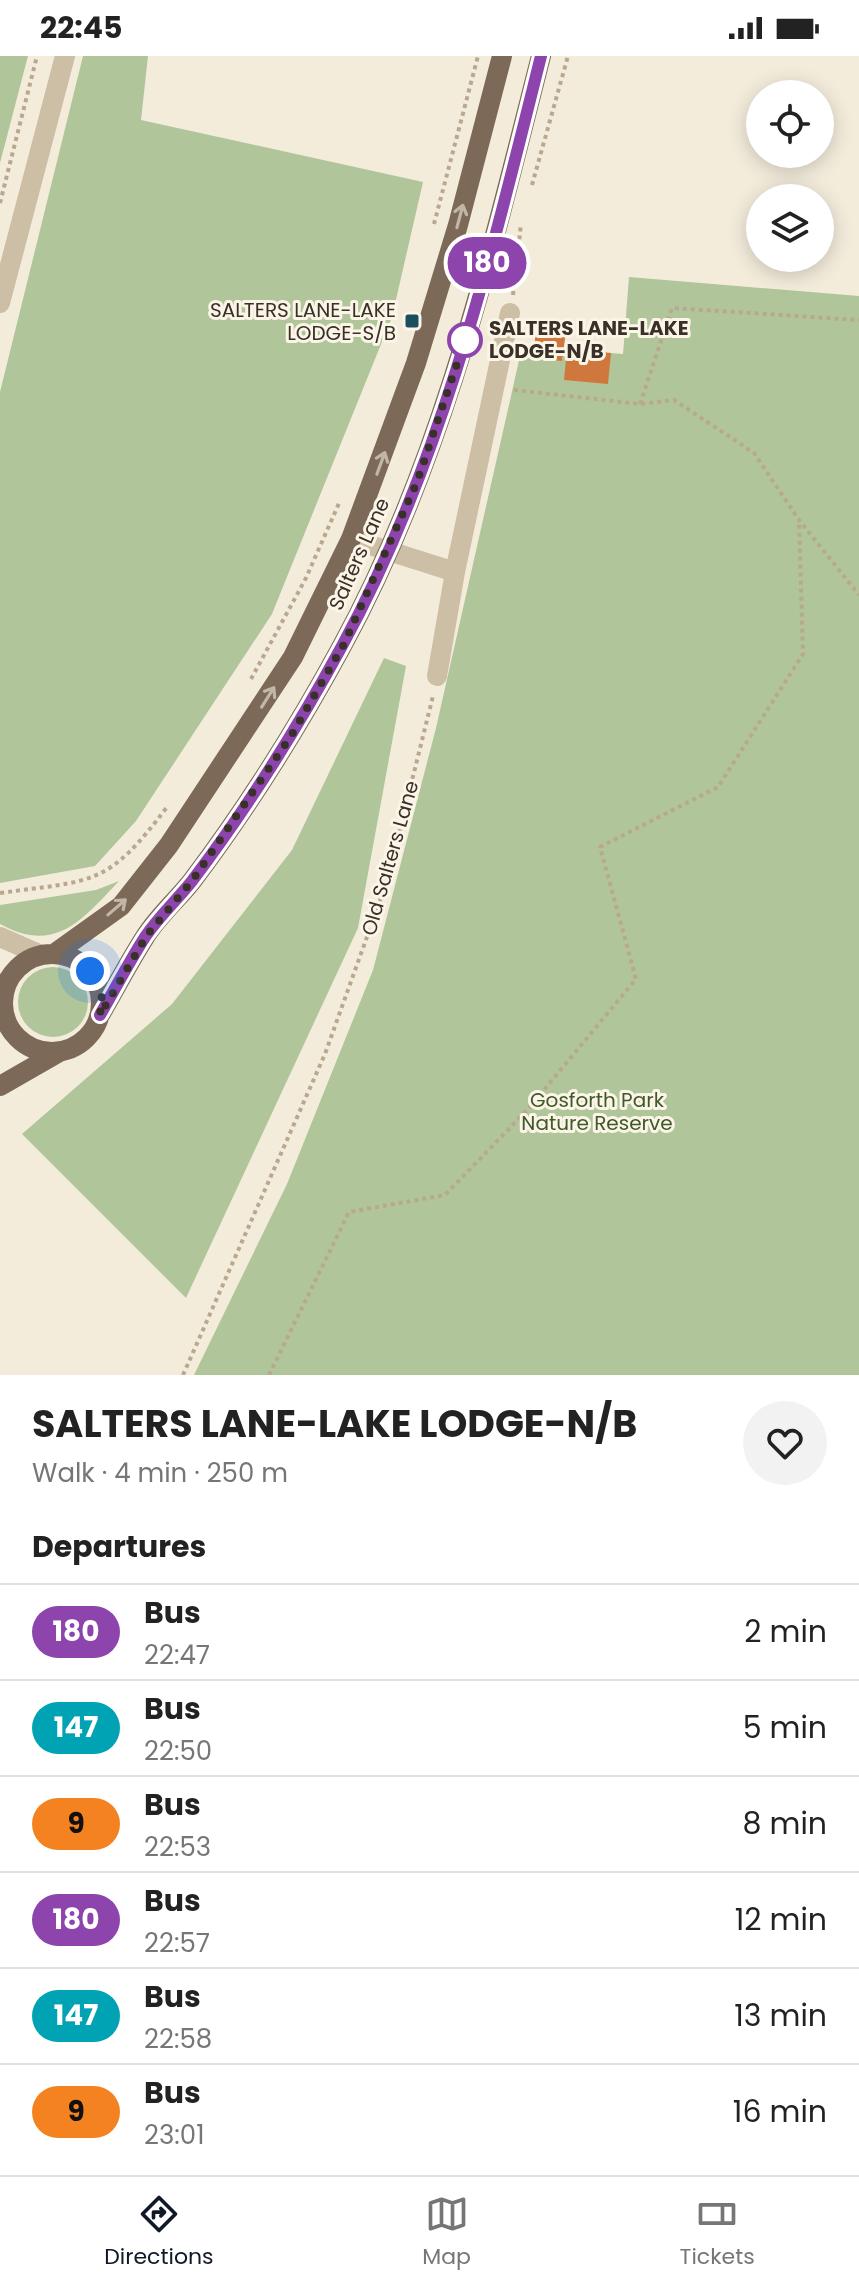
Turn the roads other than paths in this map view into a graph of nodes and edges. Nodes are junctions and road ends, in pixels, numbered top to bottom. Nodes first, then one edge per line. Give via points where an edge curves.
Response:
1 (65, 56) edge
2 (502, 56) edge
3 (541, 56) edge
4 (0, 303) edge
5 (510, 313) road end
6 (351, 539) junction
7 (388, 551) junction
8 (455, 572) junction
9 (437, 676) road end
10 (0, 937) edge
11 (48, 954) junction
12 (2, 1000) edge
13 (100, 1015) junction
14 (61, 1051) junction
15 (0, 1086) edge

1 - 4 street
6 -> 2 main road, Salters Lane via 416,363
3 - 7 main road, Salters Lane via 454,376
5 - 8 street
6 - 7 street
11 -> 6 main road, Salters Lane via 121,906 169,845 293,657
7 - 8 street
7 - 13 main road, Salters Lane via 344,644 291,736 192,881 147,935
8 - 9 street
10 - 11 street
11 - 12 main road via 16,970
11 - 13 main road via 78,961 90,971 102,998
12 - 14 main road via 11,1029 26,1045
13 - 14 main road via 81,1043
14 - 15 main road

